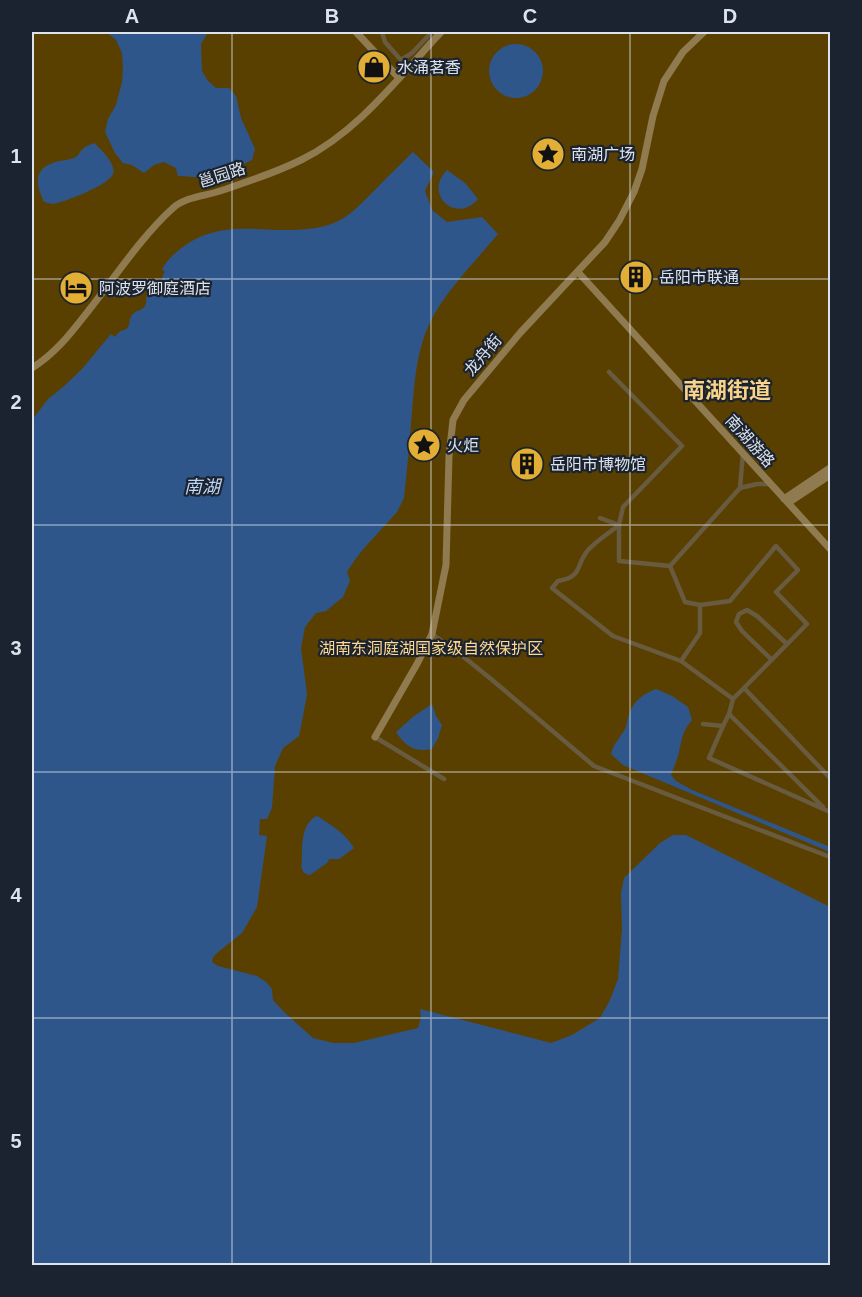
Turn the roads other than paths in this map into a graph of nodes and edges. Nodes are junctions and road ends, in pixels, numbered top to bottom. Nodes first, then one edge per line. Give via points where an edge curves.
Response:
1 (356, 32) edge
2 (382, 32) edge
3 (432, 32) edge
4 (441, 32) edge
5 (704, 32) edge
6 (399, 78) junction
7 (578, 272) junction
8 (32, 368) edge
9 (609, 372) dead end
10 (743, 453) junction
11 (831, 468) edge
12 (831, 475) edge
13 (771, 484) junction
14 (740, 488) junction
15 (786, 501) junction
16 (600, 518) dead end
17 (619, 525) junction
18 (831, 549) edge
19 (670, 566) junction
20 (700, 605) junction
21 (432, 634) junction
22 (787, 645) junction
23 (772, 660) junction
24 (681, 661) junction
25 (744, 688) junction
26 (733, 699) junction
27 (729, 714) junction
28 (703, 724) dead end
29 (723, 726) junction
30 (375, 737) joint
31 (831, 778) edge
32 (444, 779) dead end
33 (828, 811) edge
34 (831, 857) edge

1 - 6 street
2 - 3 street via 385,42 401,60
4 - 6 street, 邕园路
5 - 7 street, 龙舟街 via 683,52 664,81 634,192 605,242
6 - 8 street, 邕园路 via 331,143 302,160 175,206 152,228 64,342
7 - 10 street, 南湖游路
7 - 21 street, 龙舟街 via 520,333 464,400 453,420 446,566
9 - 17 street via 682,446 623,507
10 - 13 street, 南湖游路
10 - 14 street
11 - 15 street
12 - 15 street
13 - 14 street
13 - 15 street, 南湖游路
14 - 19 street
15 - 18 street, 南湖游路
16 - 17 street
17 - 19 street via 619,561
17 - 24 street via 587,551 577,572 569,579 558,580 552,588 613,636
19 - 20 street via 685,602
20 - 22 street via 730,602 777,546 798,570 776,592 807,624
20 - 24 street via 700,633
21 - 30 street, 龙舟街
21 - 34 street via 594,766
22 - 23 street
22 - 23 street via 757,616 747,610 739,614 736,622 742,631
23 - 25 street
24 - 26 street
25 - 26 street
25 - 31 street
26 - 27 street
27 - 29 street
27 - 33 street
28 - 29 street
29 - 33 street via 709,758
30 - 32 street

